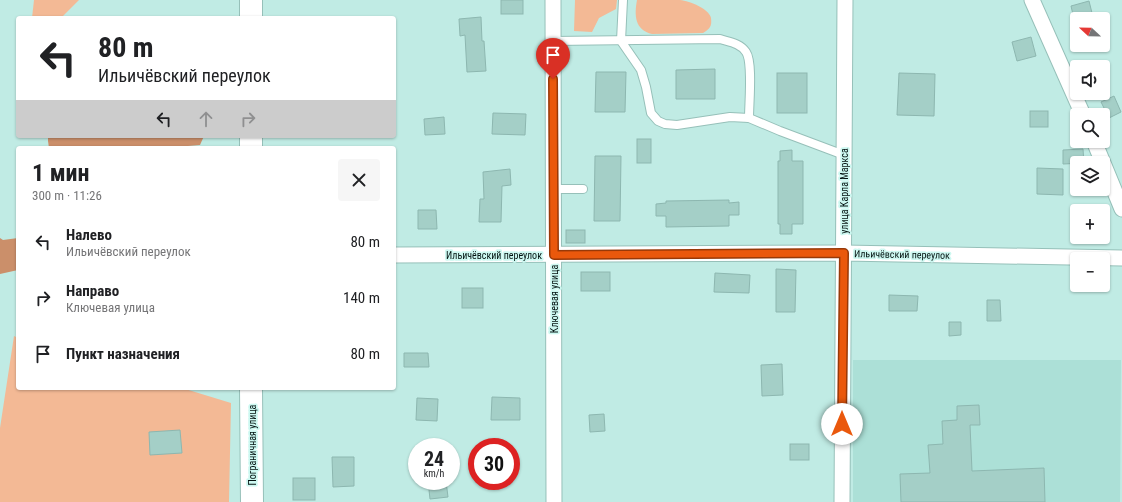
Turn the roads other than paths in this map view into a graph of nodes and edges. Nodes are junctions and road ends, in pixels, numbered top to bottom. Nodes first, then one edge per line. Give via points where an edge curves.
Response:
1 (251, 0) edge
2 (553, 0) edge
3 (623, 0) edge
4 (845, 0) edge
5 (1032, 0) edge
6 (251, 16) edge
7 (553, 41) junction
8 (620, 41) junction
9 (1080, 108) edge
10 (749, 118) junction
11 (1097, 148) edge
12 (844, 155) junction
13 (554, 189) junction
14 (583, 189) dead end
15 (1122, 210) edge
16 (844, 253) junction
17 (396, 255) edge
18 (554, 255) junction
19 (1122, 258) edge
20 (251, 390) edge
21 (252, 502) edge
22 (554, 502) edge
23 (842, 502) edge

1 - 6 main road
2 - 7 street, Ключевая улица
3 - 8 lane
4 - 12 street, улица Карла Маркса
5 - 9 street
7 - 8 lane
7 - 13 street, Ключевая улица
8 - 10 lane via 641,70 650,113 658,121 677,125 730,117
8 - 10 lane via 720,40 735,43 745,51 749,60
10 - 12 lane
11 - 15 street
12 - 16 street, улица Карла Маркса
13 - 14 lane
13 - 18 street, Ключевая улица
16 - 18 street, Ильичёвский переулок
16 - 19 street, Ильичёвский переулок
16 - 23 street, улица Карла Маркса
17 - 18 street, Ильичёвский переулок
18 - 22 street, Ключевая улица
20 - 21 main road, Пограничная улица

